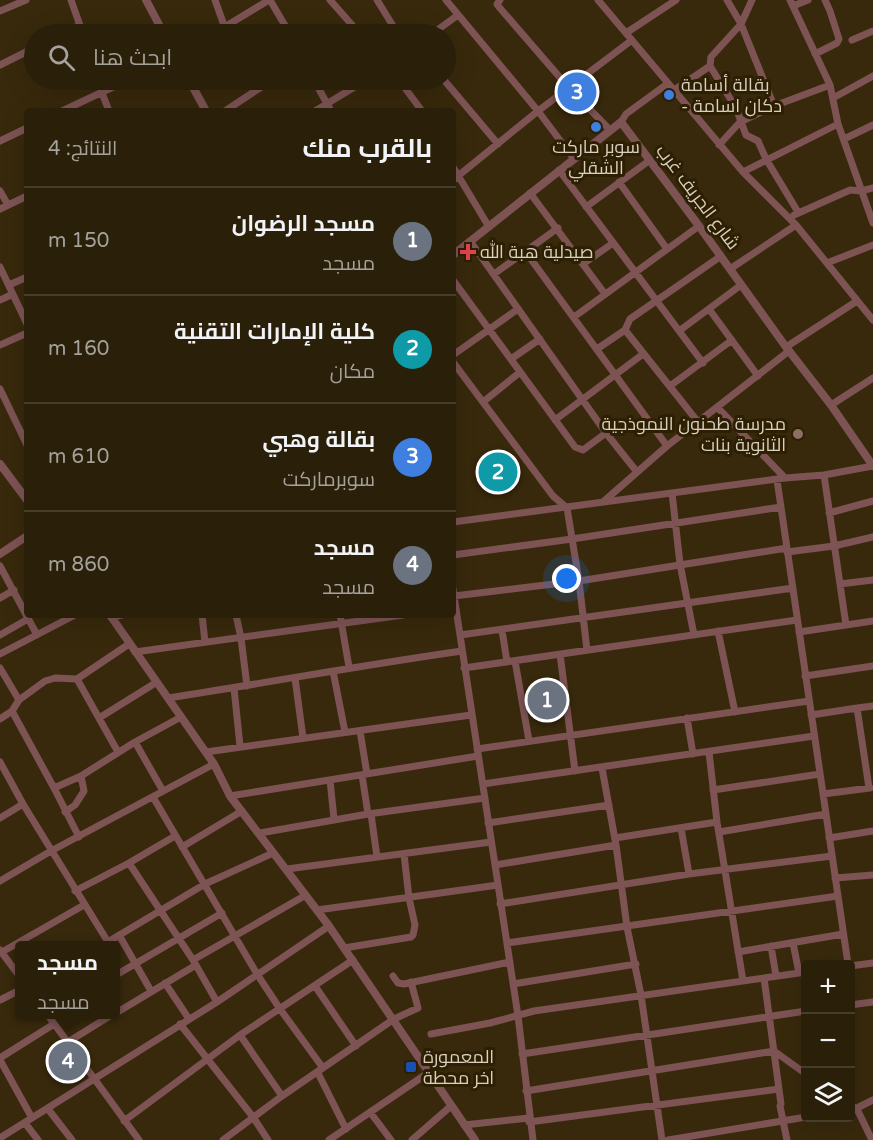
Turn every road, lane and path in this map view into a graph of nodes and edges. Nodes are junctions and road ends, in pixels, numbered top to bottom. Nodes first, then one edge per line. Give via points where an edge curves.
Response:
1 (26, 0) edge
2 (71, 0) edge
3 (146, 0) edge
4 (215, 0) edge
5 (270, 0) edge
6 (330, 0) edge
7 (377, 0) edge
8 (446, 0) edge
9 (500, 0) edge
10 (598, 0) edge
11 (676, 0) edge
12 (727, 0) edge
13 (752, 0) edge
14 (808, 0) edge
15 (825, 0) edge
16 (792, 3) edge
17 (0, 11) edge
18 (458, 15) junction
19 (80, 24) edge
20 (159, 24) edge
21 (224, 24) edge
22 (231, 24) edge
23 (284, 24) edge
24 (351, 24) edge
25 (392, 24) edge
26 (446, 24) edge
27 (741, 24) junction
28 (873, 31) edge
29 (626, 33) junction
30 (632, 40) junction
31 (852, 40) dead end
32 (24, 53) edge
33 (815, 54) junction
34 (0, 65) edge
35 (710, 66) junction
36 (873, 76) edge
37 (667, 84) junction
38 (830, 85) junction
39 (569, 88) junction
40 (100, 90) edge
41 (107, 90) edge
42 (194, 90) edge
43 (257, 90) edge
44 (320, 90) edge
45 (349, 90) edge
46 (406, 90) edge
47 (452, 90) edge
48 (673, 91) junction
49 (101, 93) junction
50 (833, 98) junction
51 (327, 103) junction
52 (774, 106) junction
53 (68, 108) edge
54 (108, 108) edge
55 (203, 108) edge
56 (230, 108) edge
57 (320, 108) edge
58 (330, 108) edge
59 (420, 108) edge
60 (538, 111) junction
61 (621, 122) junction
62 (740, 122) junction
63 (838, 124) junction
64 (873, 125) edge
65 (24, 129) edge
66 (610, 130) junction
67 (844, 139) junction
68 (0, 141) edge
69 (498, 144) junction
70 (719, 145) junction
71 (573, 159) junction
72 (766, 159) junction
73 (650, 160) junction
74 (559, 170) junction
75 (743, 172) junction
76 (456, 178) edge
77 (620, 182) junction
78 (873, 188) edge
79 (0, 191) edge
80 (861, 191) junction
81 (530, 193) junction
82 (24, 197) edge
83 (8, 205) junction
84 (586, 207) junction
85 (0, 209) edge
86 (798, 212) junction
87 (789, 218) junction
88 (873, 223) edge
89 (795, 225) junction
90 (699, 226) junction
91 (489, 227) junction
92 (558, 228) junction
93 (470, 241) junction
94 (613, 243) junction
95 (873, 246) edge
96 (667, 249) junction
97 (525, 251) junction
98 (456, 253) edge
99 (721, 256) junction
100 (827, 263) junction
101 (584, 264) junction
102 (0, 267) edge
103 (730, 268) junction
104 (494, 273) junction
105 (635, 273) junction
106 (24, 278) edge
107 (456, 284) edge
108 (9, 285) junction
109 (741, 285) junction
110 (13, 294) junction
111 (605, 294) junction
112 (0, 300) edge
113 (857, 301) junction
114 (656, 302) junction
115 (518, 309) junction
116 (709, 309) junction
117 (574, 317) junction
118 (24, 318) edge
119 (873, 320) edge
120 (625, 330) junction
121 (488, 331) junction
122 (679, 331) junction
123 (24, 334) edge
124 (540, 339) junction
125 (732, 340) junction
126 (0, 345) edge
127 (597, 349) junction
128 (788, 349) junction
129 (456, 353) edge
130 (643, 354) junction
131 (511, 359) junction
132 (703, 363) junction
133 (456, 366) edge
134 (519, 373) junction
135 (615, 375) junction
136 (758, 376) junction
137 (873, 378) edge
138 (670, 386) junction
139 (0, 388) edge
140 (583, 400) junction
141 (483, 402) junction
142 (831, 405) junction
143 (717, 407) junction
144 (555, 420) junction
145 (698, 422) junction
146 (24, 426) edge
147 (19, 429) junction
148 (606, 433) junction
149 (24, 439) edge
150 (667, 447) junction
151 (872, 462) edge
152 (0, 464) edge
153 (637, 472) junction
154 (824, 475) junction
155 (785, 478) junction
156 (777, 480) junction
157 (672, 494) junction
158 (24, 496) edge
159 (873, 501) edge
160 (603, 502) junction
161 (781, 507) junction
162 (567, 508) junction
163 (829, 513) junction
164 (456, 522) edge
165 (674, 523) junction
166 (873, 537) edge
167 (24, 538) edge
168 (573, 539) junction
169 (834, 546) junction
170 (787, 550) junction
171 (0, 554) edge
172 (456, 555) edge
173 (680, 564) junction
174 (0, 566) edge
175 (873, 579) edge
176 (579, 580) junction
177 (840, 584) junction
178 (793, 588) junction
179 (14, 590) junction
180 (456, 593) edge
181 (0, 598) edge
182 (688, 604) junction
183 (24, 608) edge
184 (24, 616) edge
185 (456, 616) edge
186 (29, 618) edge
187 (69, 618) edge
188 (111, 618) edge
189 (202, 618) edge
190 (237, 618) edge
191 (340, 618) edge
192 (382, 618) edge
193 (582, 618) junction
194 (797, 620) junction
195 (873, 621) edge
196 (341, 624) junction
197 (846, 625) junction
198 (502, 630) junction
199 (718, 631) junction
200 (799, 632) junction
201 (0, 635) edge
202 (37, 635) junction
203 (460, 635) junction
204 (694, 635) junction
205 (241, 638) junction
206 (205, 642) junction
207 (129, 644) junction
208 (587, 650) junction
209 (462, 651) junction
210 (135, 652) junction
211 (0, 654) edge
212 (560, 654) junction
213 (515, 661) junction
214 (507, 662) junction
215 (873, 666) edge
216 (349, 667) junction
217 (0, 668) edge
218 (464, 668) junction
219 (333, 671) junction
220 (805, 675) junction
221 (295, 678) junction
222 (77, 679) junction
223 (157, 682) junction
224 (247, 686) junction
225 (234, 688) junction
226 (168, 698) junction
227 (19, 700) junction
228 (809, 701) junction
229 (873, 706) edge
230 (857, 708) junction
231 (12, 711) junction
232 (735, 711) junction
233 (471, 715) junction
234 (811, 715) junction
235 (181, 717) junction
236 (0, 718) edge
237 (99, 718) junction
238 (687, 718) junction
239 (360, 731) junction
240 (345, 732) junction
241 (569, 735) junction
242 (814, 736) junction
243 (303, 738) junction
244 (529, 741) junction
245 (135, 742) junction
246 (240, 747) junction
247 (118, 752) junction
248 (206, 752) junction
249 (709, 752) junction
250 (478, 753) junction
251 (693, 754) junction
252 (0, 762) edge
253 (214, 764) junction
254 (602, 768) junction
255 (575, 771) junction
256 (820, 774) junction
257 (365, 775) junction
258 (81, 776) junction
259 (330, 780) junction
260 (483, 784) junction
261 (54, 788) junction
262 (871, 788) edge
263 (713, 790) junction
264 (163, 791) junction
265 (823, 794) junction
266 (153, 796) junction
267 (230, 796) junction
268 (485, 798) junction
269 (23, 804) junction
270 (609, 805) junction
271 (242, 811) junction
272 (65, 812) junction
273 (369, 814) junction
274 (826, 814) junction
275 (0, 818) edge
276 (334, 819) junction
277 (717, 822) junction
278 (488, 823) junction
279 (681, 828) junction
280 (873, 831) edge
281 (719, 832) junction
282 (260, 833) junction
283 (175, 836) junction
284 (79, 837) junction
285 (829, 838) junction
286 (491, 842) junction
287 (616, 842) junction
288 (182, 847) junction
289 (51, 851) junction
290 (273, 853) junction
291 (404, 854) junction
292 (832, 856) junction
293 (376, 857) junction
294 (129, 863) junction
295 (495, 865) junction
296 (287, 869) junction
297 (725, 869) junction
298 (689, 874) junction
299 (873, 875) edge
300 (835, 878) junction
301 (0, 881) edge
302 (205, 884) junction
303 (498, 885) junction
304 (622, 886) junction
305 (75, 891) junction
306 (306, 894) junction
307 (838, 896) junction
308 (409, 898) junction
309 (500, 904) junction
310 (84, 905) junction
311 (317, 910) junction
312 (161, 911) junction
313 (732, 912) junction
314 (222, 913) junction
315 (329, 926) junction
316 (627, 927) junction
317 (843, 933) junction
318 (119, 935) junction
319 (235, 935) junction
320 (178, 938) junction
321 (19, 941) edge
322 (102, 941) edge
323 (109, 941) edge
324 (15, 943) edge
325 (507, 943) junction
326 (793, 943) junction
327 (771, 946) junction
328 (344, 948) junction
329 (1, 951) edge
330 (738, 952) junction
331 (353, 960) junction
332 (848, 960) edge
333 (194, 962) junction
334 (510, 962) junction
335 (136, 963) junction
336 (873, 963) edge
337 (636, 964) junction
338 (855, 964) edge
339 (15, 970) edge
340 (801, 970) edge
341 (120, 973) edge
342 (801, 973) edge
343 (257, 974) junction
344 (393, 976) dead end
345 (776, 976) junction
346 (764, 978) junction
347 (743, 981) junction
348 (411, 982) junction
349 (165, 983) junction
350 (513, 984) junction
351 (315, 986) junction
352 (151, 991) junction
353 (15, 992) edge
354 (641, 995) junction
355 (0, 1000) edge
356 (217, 1002) junction
357 (873, 1002) edge
358 (855, 1004) edge
359 (280, 1009) junction
360 (120, 1011) edge
361 (801, 1012) edge
362 (518, 1016) junction
363 (770, 1016) junction
364 (50, 1019) edge
365 (107, 1019) edge
366 (189, 1019) junction
367 (394, 1019) junction
368 (54, 1024) junction
369 (180, 1024) junction
370 (431, 1034) dead end
371 (240, 1035) junction
372 (647, 1035) junction
373 (68, 1042) junction
374 (356, 1046) junction
375 (774, 1051) junction
376 (522, 1054) junction
377 (0, 1059) edge
378 (207, 1059) junction
379 (321, 1070) junction
380 (652, 1070) junction
381 (801, 1070) edge
382 (428, 1073) junction
383 (93, 1080) junction
384 (779, 1089) junction
385 (526, 1090) junction
386 (282, 1096) junction
387 (873, 1100) edge
388 (657, 1105) junction
389 (451, 1106) junction
390 (855, 1107) edge
391 (48, 1109) junction
392 (370, 1112) junction
393 (855, 1113) edge
394 (253, 1117) junction
395 (32, 1118) junction
396 (801, 1118) edge
397 (124, 1120) junction
398 (529, 1120) junction
399 (783, 1120) junction
400 (25, 1123) junction
401 (464, 1125) junction
402 (346, 1129) junction
403 (0, 1138) edge
404 (38, 1140) edge
405 (72, 1140) edge
406 (139, 1140) edge
407 (223, 1140) edge
408 (268, 1140) edge
409 (329, 1140) edge
410 (391, 1140) edge
411 (412, 1140) edge
412 (475, 1140) edge
413 (533, 1140) edge
414 (662, 1140) edge
415 (668, 1140) edge
416 (787, 1140) edge
417 (872, 1140) edge

1 - 17 street
2 - 19 street
3 - 20 street
4 - 21 street
5 - 22 street
5 - 23 street
6 - 24 street
7 - 25 street
8 - 18 street
9 - 39 street via 499,7
10 - 29 street
11 - 29 street
12 - 27 street
13 - 27 street
14 - 16 street
15 - 33 street via 839,39
16 - 33 street
18 - 26 street
18 - 60 street
27 - 35 street via 711,57
27 - 52 street
28 - 31 street
29 - 30 street
30 - 37 street
30 - 39 street
32 - 34 street
33 - 38 street
35 - 48 street
35 - 62 street via 736,108
36 - 50 street
37 - 48 street
37 - 61 street via 628,112
38 - 50 street
38 - 52 street
39 - 60 street
39 - 66 street
40 - 49 street
41 - 49 street
42 - 55 street
43 - 56 street
44 - 51 street
45 - 51 street
46 - 59 street
47 - 69 street
48 - 70 street
49 - 53 street
49 - 54 street
50 - 63 street
51 - 57 street
51 - 58 street
52 - 62 street
60 - 69 street
60 - 71 street
61 - 66 street
61 - 73 street, شارع الجريف غرب
62 - 70 street
62 - 72 street via 748,138 758,141
63 - 67 street
63 - 72 street
64 - 67 street
65 - 68 street
66 - 71 street
67 - 80 street
69 - 76 street
70 - 75 street
71 - 74 street
72 - 75 street
72 - 86 street
73 - 77 street
73 - 90 street, شارع الجريف غرب
74 - 81 street
74 - 84 street
75 - 87 street
76 - 91 street
77 - 84 street
77 - 96 street
78 - 80 street
79 - 83 street
80 - 86 street via 850,190
80 - 88 street
81 - 91 street
81 - 92 street
82 - 83 street
83 - 85 street
84 - 94 street
86 - 87 street
87 - 89 street
89 - 100 street
89 - 103 street
90 - 96 street
90 - 99 street, شارع الجريف غرب
91 - 93 street
92 - 97 street
92 - 101 street
93 - 98 street
93 - 104 street
94 - 101 street
94 - 105 street
95 - 100 street
96 - 105 street
97 - 104 street
97 - 117 street
99 - 103 street, شارع الجريف غرب
99 - 114 street
100 - 113 street
101 - 111 street
102 - 108 street
103 - 109 street, شارع الجريف غرب
104 - 115 street
105 - 111 street
105 - 114 street
106 - 108 street
107 - 121 street
108 - 110 street
109 - 116 street
109 - 128 street, شارع الجريف غرب
110 - 112 street
110 - 118 street
111 - 117 street
113 - 119 street
113 - 128 street
114 - 120 street via 630,319
114 - 122 street
115 - 121 street
115 - 124 street
116 - 122 street
116 - 125 street
117 - 127 street
120 - 127 street
120 - 130 street
121 - 129 street
121 - 131 street
122 - 132 street
123 - 126 street
124 - 131 street
124 - 140 street
125 - 132 street
125 - 136 street
127 - 135 street
128 - 136 street
128 - 142 street, شارع الجريف غرب
130 - 135 street
130 - 138 street
131 - 134 street
132 - 138 street
133 - 141 street
134 - 141 street
134 - 144 street
135 - 140 street
135 - 150 street
136 - 143 street
137 - 142 street
138 - 145 street
139 - 147 street
140 - 144 street
140 - 148 street
141 - 162 street via 553,496
142 - 151 street, شارع الجريف غرب
143 - 145 street
143 - 155 street
144 - 148 street via 578,449 583,450
145 - 150 street
146 - 147 street
147 - 149 street
148 - 153 street
150 - 153 street
151 - 154 street
152 - 158 street
153 - 160 street
154 - 155 street
154 - 163 street
155 - 156 street
156 - 157 street
156 - 161 street
157 - 160 street
157 - 165 street
159 - 163 street
160 - 162 street
161 - 165 street
161 - 170 street
162 - 164 street
162 - 168 street
163 - 169 street
165 - 168 street
165 - 173 street
166 - 169 street
167 - 171 street
168 - 172 street
168 - 176 street
169 - 170 street
169 - 177 street
170 - 173 street
170 - 178 street
173 - 176 street
173 - 182 street
174 - 179 street
175 - 177 street
176 - 180 street
176 - 193 street
177 - 197 street
178 - 182 street
178 - 194 street
179 - 181 street
179 - 183 street
182 - 193 street
182 - 204 street
184 - 201 street
185 - 203 street
186 - 202 street
187 - 202 street
188 - 207 street
189 - 206 street
190 - 205 street
191 - 196 street
192 - 196 street
193 - 198 street
193 - 208 street
194 - 199 street
194 - 200 street
195 - 197 street
196 - 205 street
196 - 216 street
197 - 200 street
198 - 203 street
198 - 214 street
199 - 204 street
199 - 232 street
200 - 220 street
202 - 211 street
203 - 209 street
204 - 208 street
205 - 206 street
205 - 224 street
206 - 210 street
207 - 210 street
207 - 222 street
208 - 212 street
209 - 216 street
209 - 218 street
210 - 223 street
212 - 213 street
212 - 241 street
213 - 214 street
213 - 244 street
214 - 218 street
215 - 220 street
216 - 219 street
217 - 227 street
218 - 233 street
219 - 221 street
219 - 240 street
220 - 228 street
221 - 224 street
221 - 243 street
222 - 227 street via 45,681
222 - 237 street
223 - 226 street
223 - 237 street
224 - 225 street
225 - 226 street
225 - 246 street
226 - 235 street
227 - 231 street
228 - 232 street
228 - 234 street
229 - 230 street
230 - 234 street
230 - 262 street
231 - 236 street
231 - 261 street
232 - 238 street
233 - 239 street
233 - 250 street
234 - 242 street
235 - 245 street
235 - 248 street
237 - 247 street
238 - 241 street
238 - 251 street
239 - 240 street
239 - 257 street
240 - 243 street
241 - 244 street
241 - 255 street
242 - 249 street
242 - 256 street
243 - 246 street
244 - 250 street
245 - 247 street
245 - 264 street
246 - 248 street
247 - 258 street
248 - 253 street
249 - 251 street
249 - 263 street
250 - 257 street
250 - 260 street
251 - 254 street
252 - 269 street
253 - 264 street
253 - 267 street
254 - 255 street
254 - 270 street
255 - 260 street
256 - 263 street
256 - 265 street
257 - 259 street
257 - 273 street
258 - 261 street
258 - 272 street via 84,791
259 - 267 street
259 - 276 street
260 - 268 street
261 - 272 street
262 - 265 street
263 - 277 street
264 - 266 street
265 - 274 street
266 - 283 street
266 - 284 street
267 - 271 street
268 - 273 street
268 - 278 street
269 - 275 street
269 - 289 street
270 - 278 street
270 - 287 street
271 - 282 street
271 - 288 street
272 - 284 street
273 - 276 street
273 - 293 street
274 - 281 street
274 - 285 street
276 - 282 street
277 - 279 street
277 - 281 street
278 - 286 street
279 - 287 street
279 - 298 street
280 - 285 street
281 - 297 street
282 - 290 street
283 - 288 street
283 - 294 street
284 - 289 street
285 - 292 street
286 - 291 street
286 - 295 street
287 - 295 street
287 - 304 street
288 - 302 street
289 - 301 street
289 - 305 street
290 - 296 street
290 - 302 street
291 - 293 street
291 - 308 street
292 - 297 street
292 - 300 street
293 - 296 street
294 - 305 street
294 - 312 street
295 - 303 street
296 - 306 street
297 - 298 street
297 - 313 street
298 - 304 street
299 - 300 street
300 - 307 street
302 - 312 street
302 - 314 street
303 - 308 street
303 - 309 street
304 - 309 street
304 - 316 street
305 - 310 street
306 - 311 street
306 - 319 street
307 - 313 street
307 - 317 street
308 - 311 street
308 - 328 street via 415,925 411,937
309 - 325 street
310 - 321 street
310 - 322 street
311 - 315 street
312 - 318 street
312 - 320 street
313 - 316 street
313 - 330 street
314 - 319 street
314 - 320 street
315 - 328 street
315 - 343 street
316 - 325 street
316 - 337 street
317 - 326 street
317 - 332 street
318 - 323 street
318 - 335 street
319 - 333 street
319 - 343 street
320 - 333 street
320 - 335 street
324 - 329 street
325 - 334 street
326 - 327 street
326 - 340 street
327 - 330 street
327 - 345 street
328 - 331 street
329 - 339 street
330 - 347 street
331 - 351 street
331 - 367 street
333 - 349 street
333 - 356 street
334 - 348 street
334 - 350 street
335 - 341 street
335 - 352 street
336 - 338 street
337 - 350 street
337 - 354 street
342 - 345 street
343 - 356 street
343 - 359 street
344 - 348 street via 398,983
345 - 346 street
346 - 347 street
346 - 363 street
347 - 354 street
348 - 367 street via 418,1008
349 - 352 street
349 - 366 street
350 - 362 street
351 - 359 street
351 - 374 street
352 - 360 street
353 - 355 street
354 - 362 street
354 - 372 street
356 - 366 street
357 - 358 street
359 - 371 street
359 - 379 street
361 - 363 street
362 - 370 street
362 - 376 street
363 - 372 street
363 - 375 street
364 - 368 street
365 - 373 street
366 - 369 street
367 - 374 street
367 - 382 street
368 - 373 street
368 - 377 street
369 - 378 street
369 - 383 street
371 - 378 street
371 - 386 street
372 - 376 street
372 - 380 street
373 - 383 street
374 - 379 street
375 - 380 street
375 - 381 street
375 - 384 street
376 - 385 street
377 - 395 street
378 - 394 street
378 - 397 street
379 - 386 street
379 - 402 street
380 - 385 street
380 - 388 street
382 - 389 street
382 - 392 street
383 - 391 street
383 - 397 street
384 - 388 street
384 - 399 street
385 - 398 street
386 - 394 street
387 - 390 street
388 - 398 street
388 - 414 street
389 - 401 street
389 - 411 street
391 - 395 street
391 - 405 street
392 - 402 street
392 - 410 street
393 - 417 street
394 - 407 street
394 - 408 street
395 - 400 street
396 - 399 street
397 - 406 street
398 - 401 street
398 - 413 street
399 - 415 street
399 - 416 street
400 - 403 street
400 - 404 street
401 - 412 street
402 - 409 street

